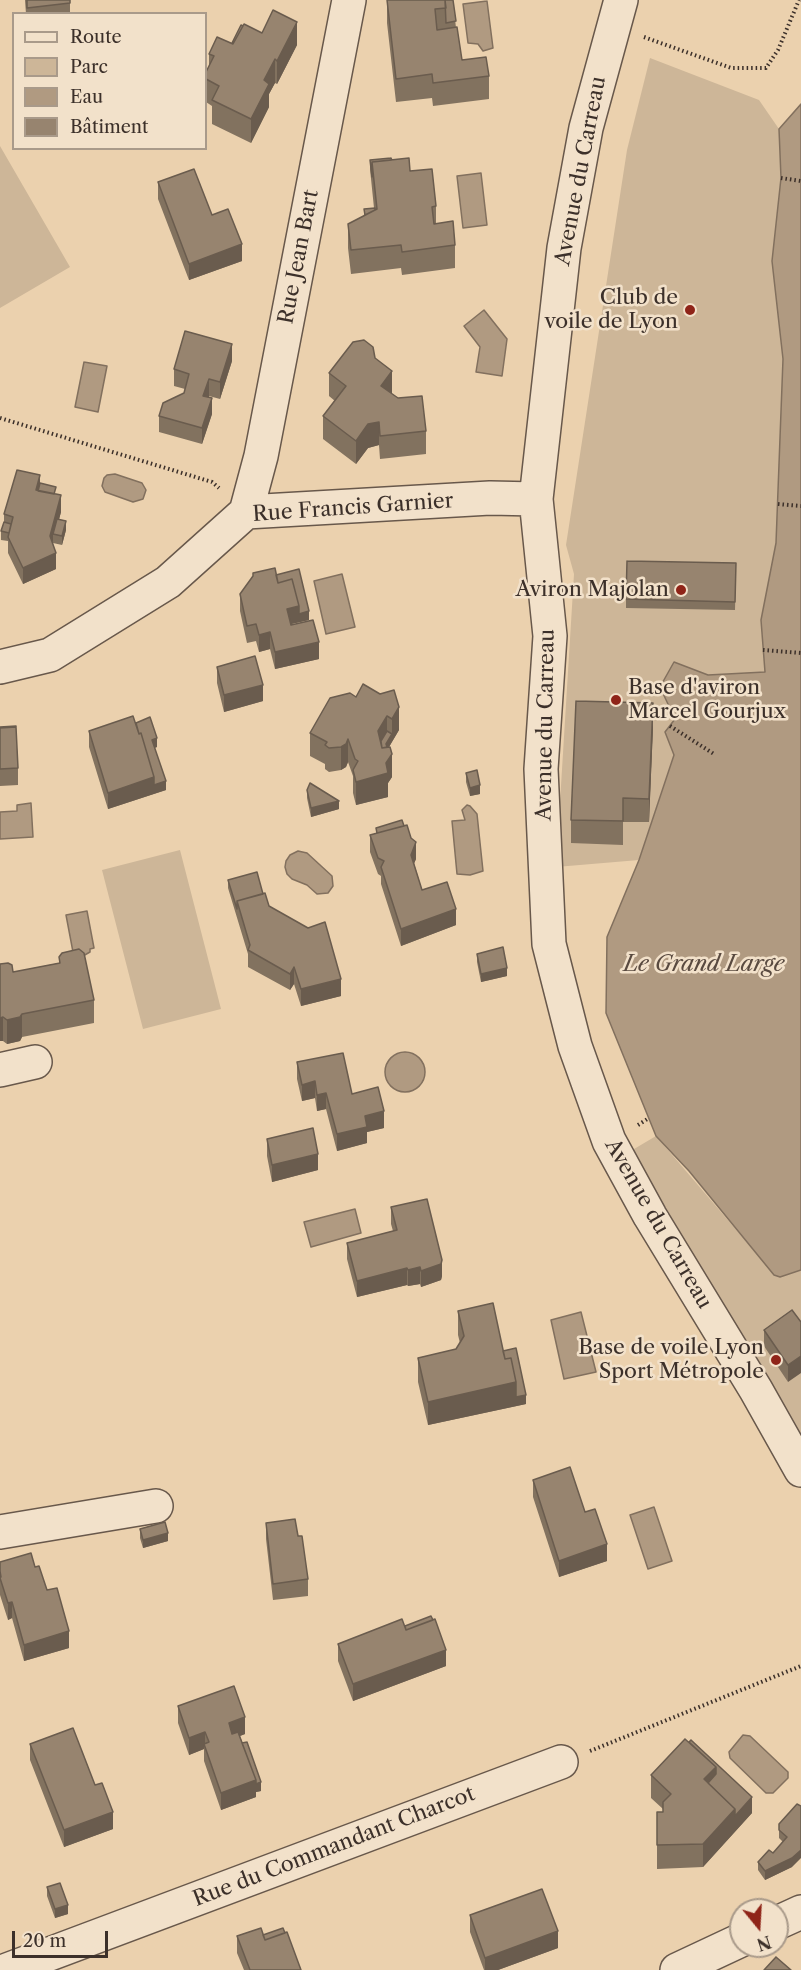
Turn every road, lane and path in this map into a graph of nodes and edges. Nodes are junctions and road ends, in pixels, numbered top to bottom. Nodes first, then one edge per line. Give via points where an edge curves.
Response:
1 (349, 0) edge
2 (799, 0) edge
3 (617, 11) edge
4 (781, 178) dead end
5 (801, 182) edge
6 (0, 418) edge
7 (536, 498) junction
8 (778, 504) dead end
9 (801, 506) edge
10 (246, 512) junction
11 (763, 650) dead end
12 (801, 653) edge
13 (0, 667) edge
14 (670, 726) dead end
15 (714, 754) dead end
16 (35, 1062) dead end
17 (0, 1070) edge
18 (801, 1470) edge
19 (156, 1506) dead end
20 (0, 1532) edge
21 (801, 1666) edge
22 (561, 1762) joint
23 (729, 1946) edge
24 (7, 1970) edge
25 (677, 1970) edge

1 - 10 street, Rue Jean Bart via 261,456
2 - 3 path via 766,68 731,68 640,36
3 - 7 street, Avenue du Carreau via 586,128 564,248
4 - 5 path
6 - 10 path via 212,482
7 - 10 street, Rue Francis Garnier
7 - 18 street, Avenue du Carreau via 550,636 541,769 549,944 575,1046 609,1141
8 - 9 path
10 - 13 street, Rue Francis Garnier via 168,582 50,655
11 - 12 path
14 - 15 path
16 - 17 street
19 - 20 street
21 - 22 path
22 - 24 street, Rue du Commandant Charcot
23 - 25 street

